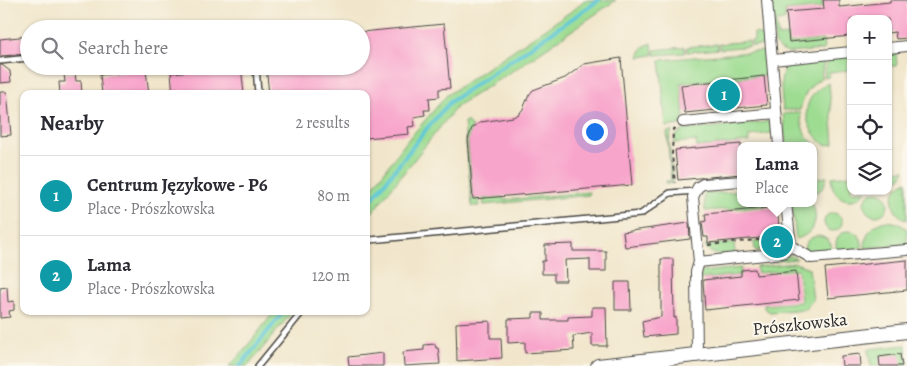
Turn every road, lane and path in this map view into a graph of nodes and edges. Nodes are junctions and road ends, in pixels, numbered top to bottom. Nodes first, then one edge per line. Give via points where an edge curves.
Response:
1 (767, 0) edge
2 (907, 46) edge
3 (892, 48) edge
4 (847, 52) edge
5 (20, 59) edge
6 (773, 60) junction
7 (0, 61) edge
8 (257, 75) edge
9 (258, 90) edge
10 (776, 113) junction
11 (682, 122) joint
12 (779, 142) edge
13 (737, 181) edge
14 (678, 183) dead end
15 (694, 197) junction
16 (786, 207) edge
17 (783, 237) dead end
18 (370, 240) edge
19 (705, 244) dead end
20 (791, 246) junction
21 (907, 250) edge
22 (699, 262) junction
23 (300, 315) edge
24 (907, 330) edge
25 (697, 354) junction
26 (258, 366) edge
27 (598, 366) edge

1 - 6 street
2 - 3 street
4 - 6 street
5 - 7 lane
6 - 10 street
8 - 9 lane
10 - 11 street
10 - 12 street
11 - 14 path via 680,128 673,129 674,184
13 - 15 street via 703,184
15 - 18 lane via 670,193 641,214
15 - 22 street
16 - 20 street
17 - 19 path
20 - 21 street via 811,258
20 - 22 street via 783,253
22 - 25 street via 696,272
23 - 26 lane
24 - 25 main road, Prószkowska
25 - 27 main road, Prószkowska

